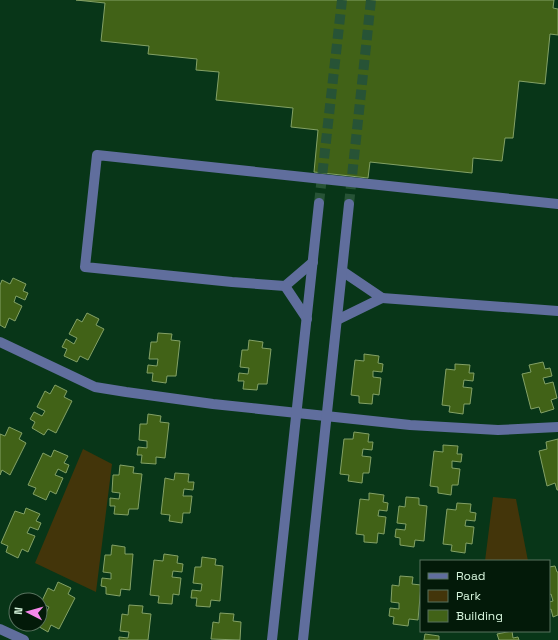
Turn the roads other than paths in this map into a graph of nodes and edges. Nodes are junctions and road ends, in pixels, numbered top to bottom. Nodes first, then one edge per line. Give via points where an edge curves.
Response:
1 (319, 203) tunnel mouth
2 (349, 204) tunnel mouth
3 (558, 204) edge
4 (313, 262) junction
5 (342, 271) junction
6 (285, 286) junction
7 (382, 298) junction
8 (558, 311) edge
9 (307, 319) junction
10 (337, 320) junction
11 (0, 342) edge
12 (297, 412) junction
13 (327, 416) junction
14 (558, 427) edge
15 (0, 629) edge
16 (24, 640) edge
17 (272, 640) edge
18 (303, 640) edge

1 - 4 street
2 - 5 street
3 - 6 street via 97,155 85,267
4 - 6 street
4 - 9 street
5 - 7 street
5 - 10 street
6 - 9 street
7 - 8 street
7 - 10 street
9 - 12 street
10 - 13 street
11 - 12 street via 95,387 206,403
12 - 13 street
12 - 17 street
13 - 14 street via 498,430
13 - 18 street
15 - 16 street

